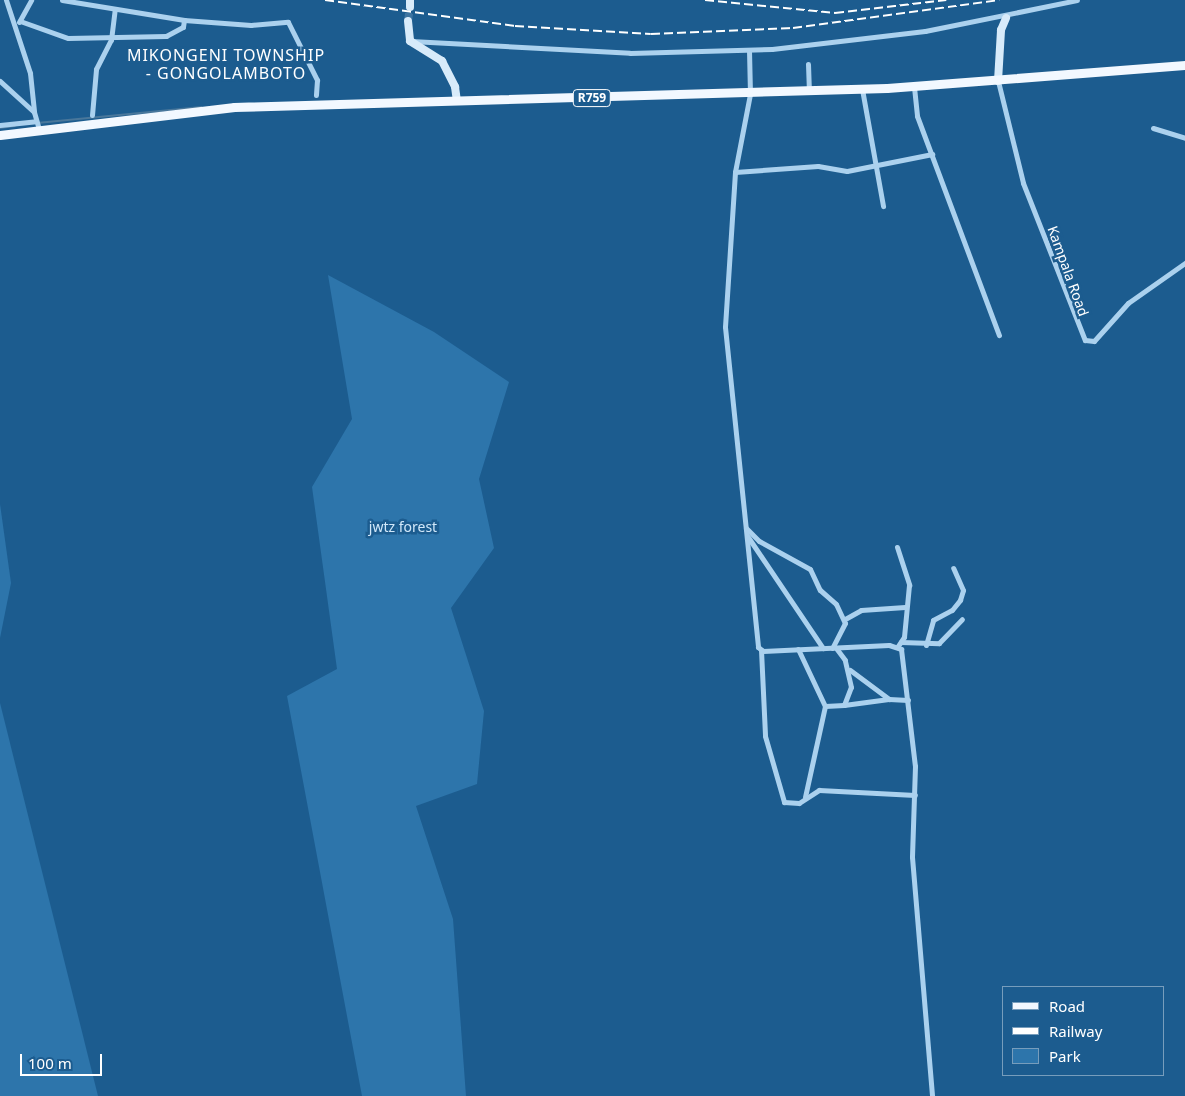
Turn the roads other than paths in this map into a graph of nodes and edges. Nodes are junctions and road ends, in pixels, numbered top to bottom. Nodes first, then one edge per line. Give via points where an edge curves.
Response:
1 (6, 0) edge
2 (31, 0) edge
3 (62, 0) edge
4 (1077, 0) edge
5 (115, 9) junction
6 (1006, 18) junction
7 (184, 20) junction
8 (408, 21) tunnel mouth
9 (18, 22) junction
10 (112, 34) junction
11 (410, 41) junction
12 (749, 50) junction
13 (808, 64) dead end
14 (1185, 66) edge
15 (0, 81) edge
16 (998, 81) junction
17 (914, 86) junction
18 (862, 89) junction
19 (809, 91) junction
20 (750, 94) junction
21 (316, 95) dead end
22 (457, 101) junction
23 (34, 112) junction
24 (92, 115) dead end
25 (36, 121) junction
26 (0, 125) edge
27 (1153, 128) dead end
28 (39, 130) junction
29 (0, 136) edge
30 (1185, 138) edge
31 (932, 154) junction
32 (876, 166) junction
33 (735, 172) junction
34 (883, 206) dead end
35 (1185, 263) edge
36 (998, 335) dead end
37 (746, 527) junction
38 (746, 534) junction
39 (897, 547) dead end
40 (953, 568) dead end
41 (905, 606) junction
42 (845, 619) junction
43 (962, 619) dead end
44 (899, 644) junction
45 (926, 645) junction
46 (823, 648) junction
47 (834, 648) junction
48 (798, 649) junction
49 (761, 650) junction
50 (848, 668) junction
51 (888, 699) junction
52 (908, 700) junction
53 (844, 705) junction
54 (825, 706) junction
55 (915, 794) junction
56 (805, 798) junction
57 (932, 1096) edge

1 - 9 street
2 - 9 street
3 - 5 street
4 - 6 street
5 - 7 street
5 - 10 street
6 - 12 street via 817,45
6 - 16 street via 1001,30
7 - 10 street via 179,30 166,36
7 - 21 street via 251,26 288,22 317,80
8 - 11 street
9 - 10 street via 60,38
9 - 23 street via 30,73
10 - 24 street via 96,69
11 - 12 street via 621,53
11 - 22 street via 442,61 455,87
12 - 20 street
13 - 19 street
14 - 16 main road, R759
15 - 23 street
16 - 17 main road, R759
16 - 35 street, Kampala Road via 1023,183 1085,340 1094,342 1128,303
17 - 18 main road, R759
17 - 31 street via 916,116
18 - 19 main road, R759
18 - 32 street
19 - 20 main road, R759
20 - 22 main road, R759
20 - 33 street
22 - 28 main road, R759 via 223,108
23 - 25 street
25 - 26 street
25 - 28 street
27 - 30 street
28 - 29 main road, R759
31 - 32 street
31 - 36 street
32 - 33 street
32 - 34 street
33 - 37 street via 724,327
37 - 38 street
37 - 42 street via 759,541 810,569 820,590
38 - 46 street
38 - 49 street
39 - 41 street via 909,585
40 - 45 street via 961,596 955,608 933,620
41 - 42 street via 861,610
41 - 44 street
42 - 47 street
43 - 45 street via 942,641
44 - 45 street
44 - 47 street
44 - 52 street via 908,679
46 - 47 street
46 - 48 street
47 - 50 street
48 - 49 street
48 - 54 street
49 - 56 street via 764,727 779,794 789,805
50 - 51 street
50 - 53 street via 851,687
51 - 52 street
51 - 53 street
52 - 55 street
53 - 54 street
54 - 56 street
55 - 56 street via 819,790
55 - 57 street via 912,857

